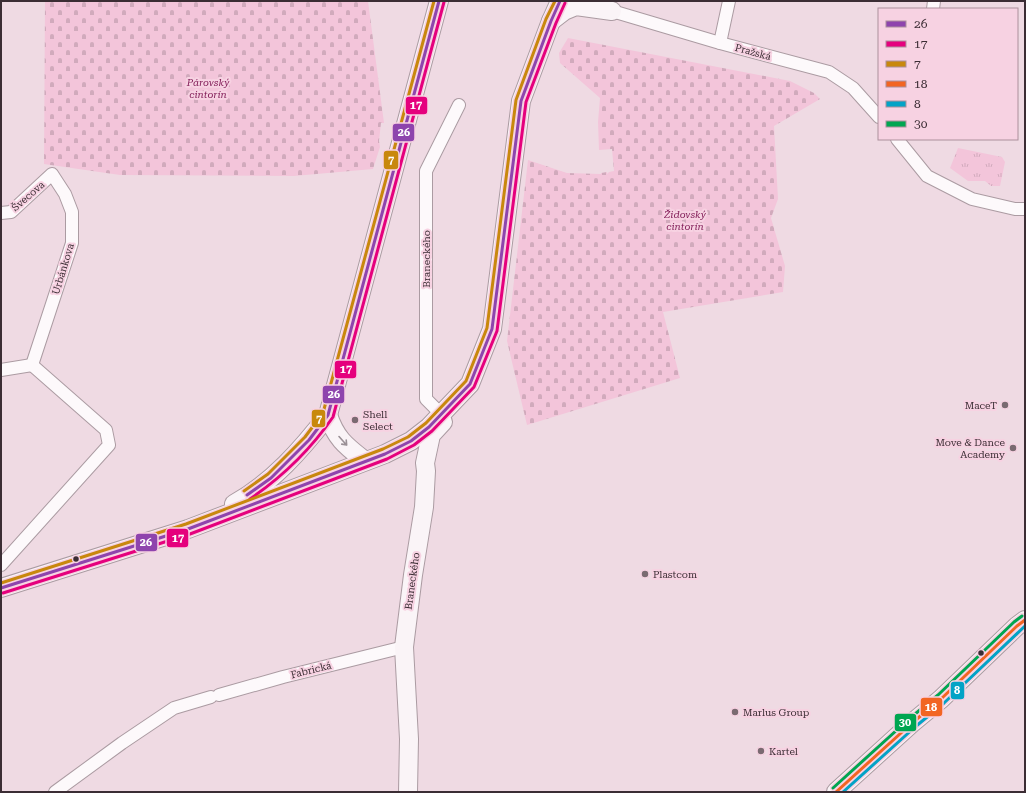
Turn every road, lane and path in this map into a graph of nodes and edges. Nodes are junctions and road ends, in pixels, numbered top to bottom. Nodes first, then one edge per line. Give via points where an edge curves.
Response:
1 (439, 1) edge
2 (560, 1) edge
3 (589, 1) edge
4 (729, 1) edge
5 (606, 6) edge
6 (551, 20) junction
7 (720, 43) junction
8 (459, 105) dead end
9 (878, 116) edge
10 (899, 140) edge
11 (52, 174) joint
12 (1025, 209) edge
13 (1, 212) edge
14 (32, 365) junction
15 (1, 370) edge
16 (470, 384) junction
17 (441, 414) junction
18 (328, 415) junction
19 (385, 454) junction
20 (365, 461) junction
21 (425, 464) junction
22 (188, 529) junction
23 (1, 577) edge
24 (1025, 620) edge
25 (404, 647) junction
26 (55, 792) edge
27 (408, 792) edge
28 (836, 792) edge

1 - 18 street
2 - 6 street
3 - 5 street
4 - 7 street
5 - 6 street via 576,6
5 - 7 street, Pražská
6 - 16 street via 521,101 492,329
7 - 9 street, Pražská via 829,72 853,88
8 - 17 street, Braneckého via 426,171 426,399
10 - 12 street via 927,176 972,199
11 - 13 street, Švecova via 11,212
11 - 14 street, Urbánkova via 65,194 72,212 72,243
14 - 15 street
14 - 23 street via 106,430 109,445
16 - 17 street
16 - 21 street, Braneckého via 457,406 432,435
17 - 19 street via 411,441
18 -> 20 street via 333,429 343,443
18 - 22 street via 309,440 271,478 240,500
19 - 20 street
19 - 21 street via 415,451
20 - 22 street
21 - 25 street, Braneckého via 424,507 412,575
22 - 23 street via 48,574
24 - 28 street
25 - 26 street, Fabrická via 283,677 174,708
25 - 27 street, Braneckého via 409,739

